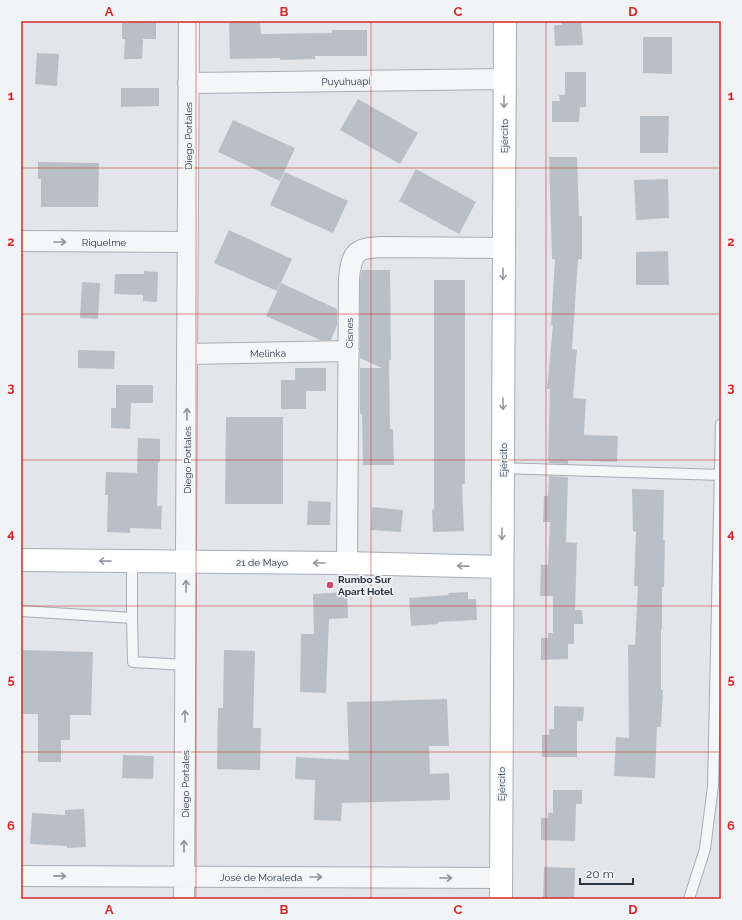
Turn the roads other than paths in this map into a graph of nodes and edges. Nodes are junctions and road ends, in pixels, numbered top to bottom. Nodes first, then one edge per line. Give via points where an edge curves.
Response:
1 (189, 21) edge
2 (504, 21) edge
3 (504, 79) junction
4 (188, 84) junction
5 (21, 241) edge
6 (188, 242) junction
7 (504, 248) junction
8 (349, 351) junction
9 (187, 354) junction
10 (721, 424) edge
11 (503, 468) junction
12 (720, 475) edge
13 (21, 560) edge
14 (132, 561) junction
15 (186, 562) junction
16 (347, 563) junction
17 (502, 567) junction
18 (21, 611) edge
19 (132, 618) junction
20 (185, 665) junction
21 (21, 876) edge
22 (184, 877) junction
23 (501, 878) junction
24 (184, 899) edge
25 (501, 899) edge
26 (689, 899) edge

1 - 4 street, Diego Portales
2 - 3 street, Ejército
3 - 4 street, Puyuhuapi
3 -> 7 street, Ejército
4 - 6 street, Diego Portales
5 -> 6 street, Riquelme
6 - 9 street, Diego Portales
7 - 8 street, Cisnes via 383,247 358,251 351,264 349,278
7 -> 11 street, Ejército
8 - 9 street, Melinka
8 - 16 street, Cisnes
15 -> 9 street, Diego Portales
10 - 12 lane
11 - 12 lane
11 -> 17 street, Ejército
12 - 26 lane via 713,786 705,849
14 -> 13 street, 21 de Mayo
14 - 15 street, 21 de Mayo
14 - 19 lane
16 -> 15 street, 21 de Mayo
20 -> 15 street, Diego Portales
17 -> 16 street, 21 de Mayo
17 - 23 street, Ejército
18 - 19 lane
19 - 20 lane via 133,662
22 -> 20 street, Diego Portales
21 -> 22 street, José de Moraleda
22 -> 23 street, José de Moraleda
22 - 24 street, Diego Portales
23 - 25 street, Ejército

